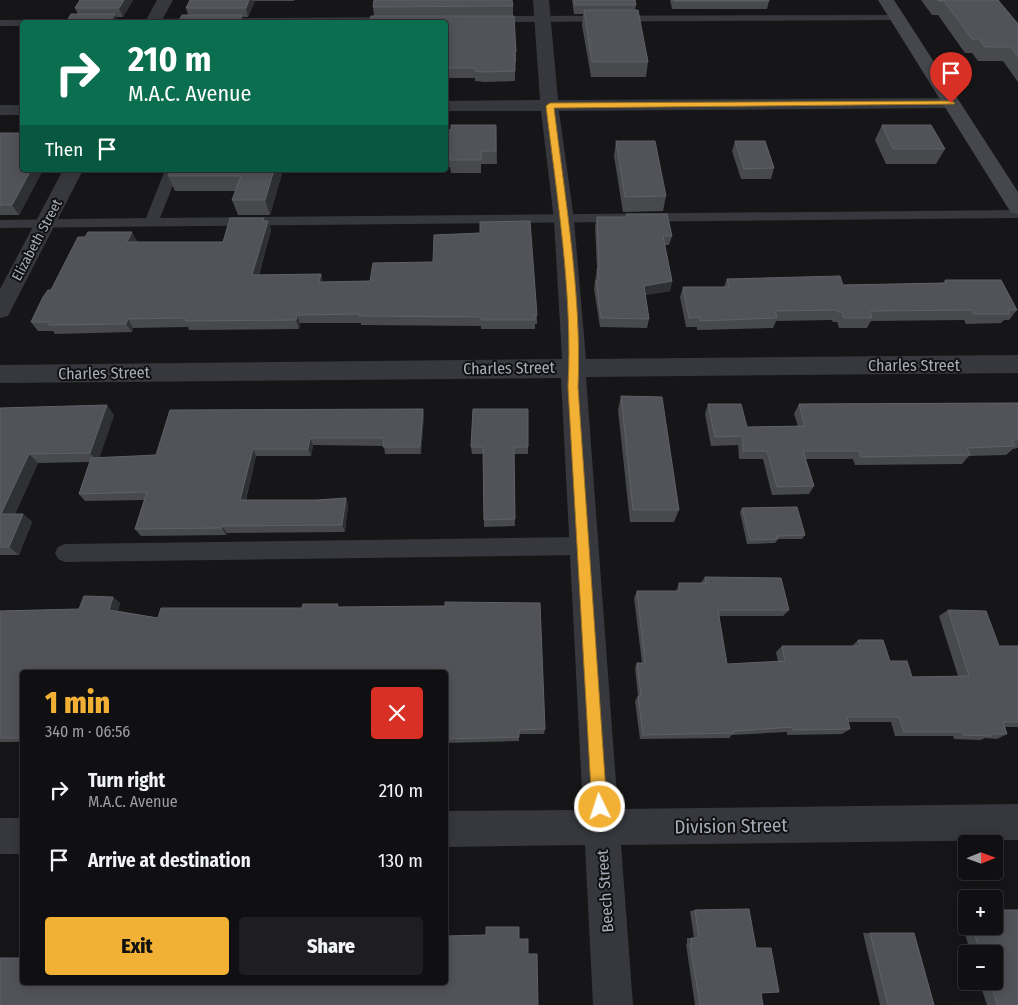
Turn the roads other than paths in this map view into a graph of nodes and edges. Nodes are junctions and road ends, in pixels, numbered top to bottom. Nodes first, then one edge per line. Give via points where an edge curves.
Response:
1 (164, 0) edge
2 (886, 0) edge
3 (542, 10) edge
4 (897, 18) junction
5 (481, 19) edge
6 (154, 20) edge
7 (0, 23) edge
8 (20, 23) edge
9 (951, 103) junction
10 (448, 106) edge
11 (550, 106) junction
12 (0, 110) edge
13 (20, 110) edge
14 (72, 172) edge
15 (171, 172) edge
16 (1017, 207) edge
17 (564, 220) junction
18 (151, 223) junction
19 (0, 224) edge
20 (45, 224) junction
21 (0, 310) edge
22 (1018, 364) edge
23 (574, 367) junction
24 (0, 374) edge
25 (584, 546) junction
26 (65, 553) dead end
27 (1018, 822) edge
28 (601, 826) junction
29 (448, 829) edge
30 (0, 836) edge
31 (20, 836) edge
32 (613, 1005) edge

1 - 6 street
2 - 4 street
3 - 4 lane
3 - 5 lane
3 - 11 street, Beech Street
4 - 9 street
7 - 8 lane
9 - 11 street
9 - 16 street
10 - 11 street
11 - 17 street, Beech Street
12 - 13 street
14 - 20 street, Elizabeth Street
15 - 18 lane
16 - 17 lane
17 - 18 lane
17 - 23 street, Beech Street
18 - 20 lane
19 - 20 lane
20 - 21 street, Elizabeth Street
22 - 23 street, Charles Street
23 - 24 street, Charles Street
23 - 25 street, Beech Street
25 - 26 lane
25 - 28 street, Beech Street
27 - 28 street, Division Street
28 - 29 street, Division Street
28 - 32 street, Beech Street
30 - 31 street

